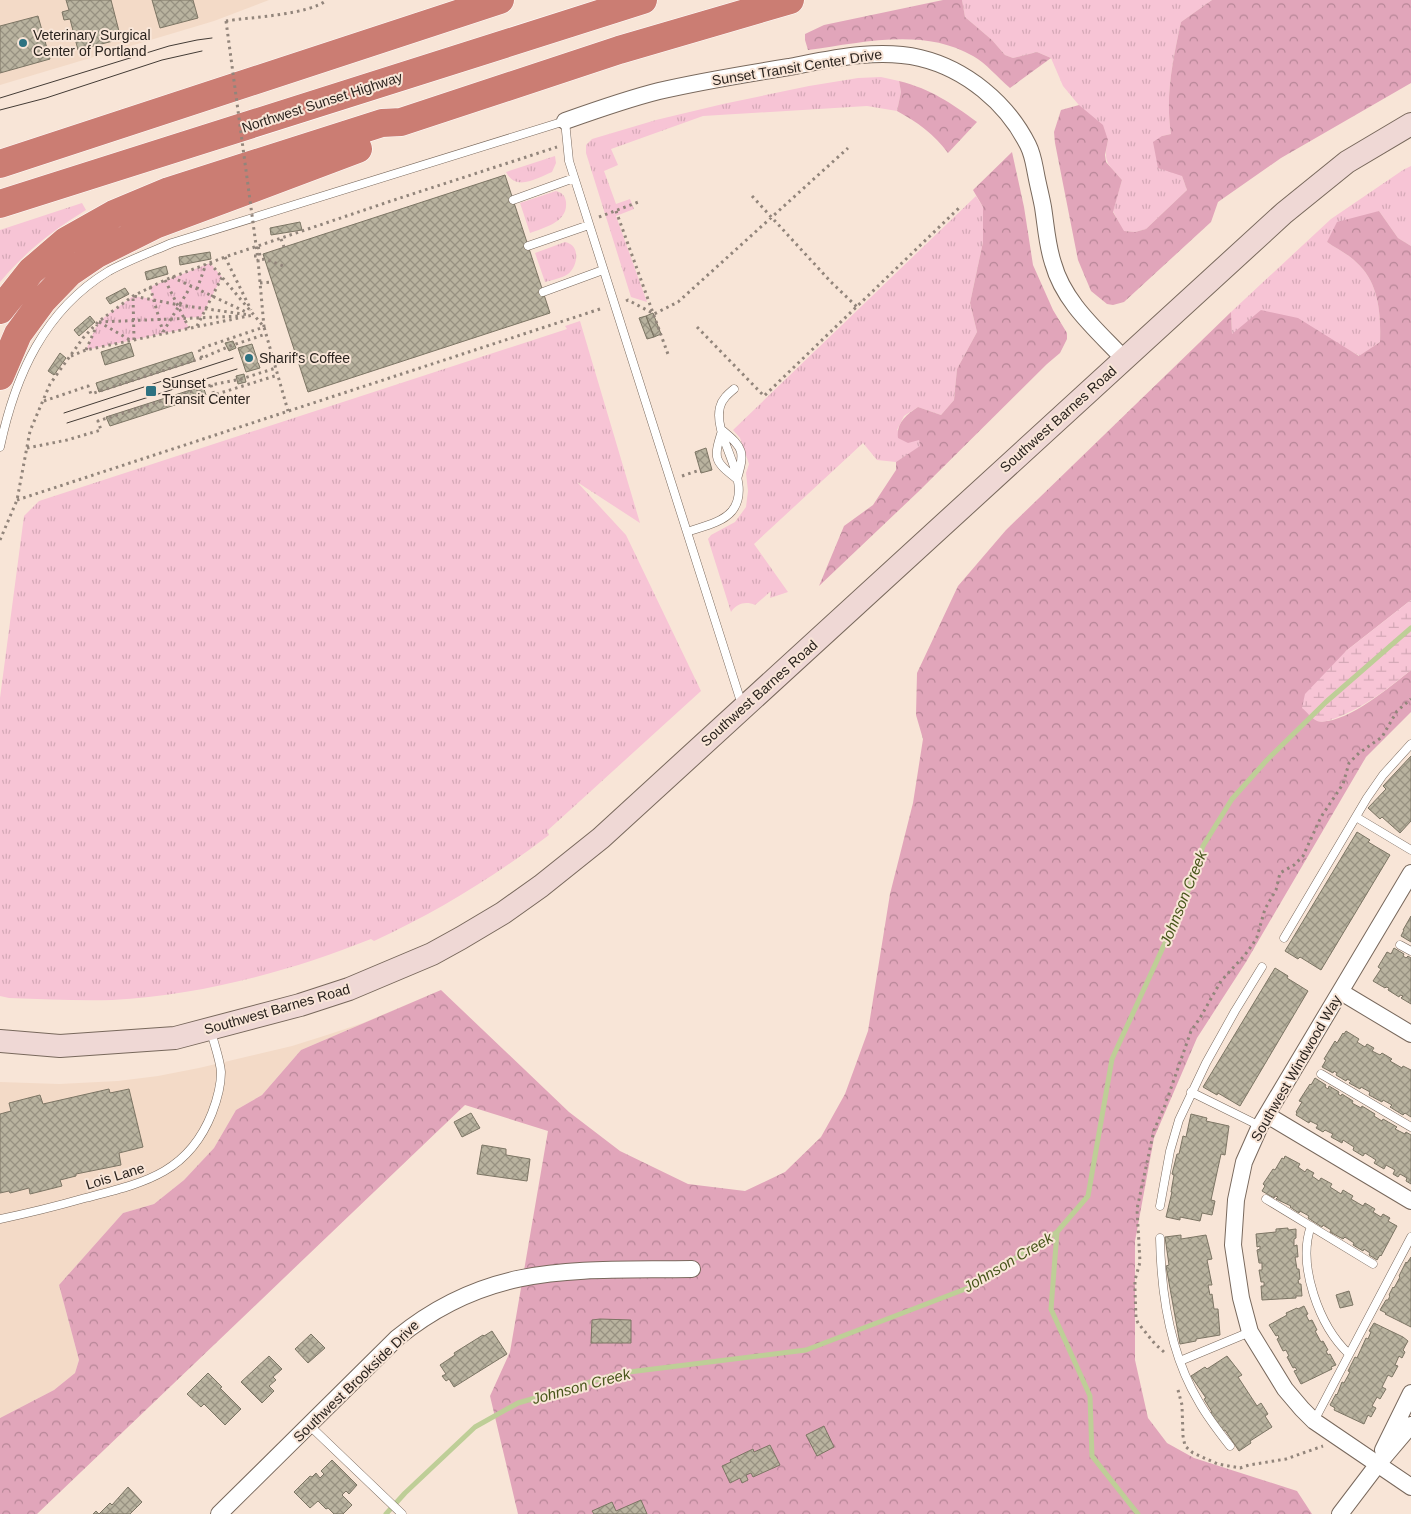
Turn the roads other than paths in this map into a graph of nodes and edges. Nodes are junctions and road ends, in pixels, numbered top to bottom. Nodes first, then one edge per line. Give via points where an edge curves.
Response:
1 (500, 0) edge
2 (643, 0) edge
3 (790, 0) edge
4 (565, 121) junction
5 (402, 122) junction
6 (1411, 124) edge
7 (0, 164) edge
8 (574, 178) junction
9 (513, 200) dead end
10 (0, 204) edge
11 (589, 223) junction
12 (528, 246) dead end
13 (603, 270) junction
14 (543, 292) dead end
15 (0, 310) edge
16 (1124, 359) junction
17 (0, 376) edge
18 (734, 389) dead end
19 (722, 430) junction
20 (0, 447) edge
21 (737, 479) junction
22 (687, 532) junction
23 (742, 708) junction
24 (1411, 744) edge
25 (1356, 816) junction
26 (1411, 850) edge
27 (1411, 872) edge
28 (1284, 938) dead end
29 (1400, 945) dead end
30 (1411, 951) edge
31 (1262, 967) dead end
32 (1341, 992) junction
33 (210, 1029) junction
34 (1411, 1034) edge
35 (0, 1041) edge
36 (1321, 1074) dead end
37 (1191, 1092) junction
38 (1264, 1121) junction
39 (1411, 1127) edge
40 (1266, 1198) dead end
41 (1411, 1201) edge
42 (1160, 1206) dead end
43 (0, 1220) edge
44 (1311, 1226) junction
45 (1411, 1237) edge
46 (1160, 1238) dead end
47 (1373, 1264) dead end
48 (692, 1269) dead end
49 (1250, 1332) junction
50 (1349, 1354) junction
51 (1180, 1361) junction
52 (1411, 1394) edge
53 (1314, 1421) junction
54 (1411, 1424) edge
55 (308, 1425) junction
56 (1230, 1446) dead end
57 (1378, 1464) junction
58 (1411, 1487) edge
59 (219, 1514) edge
60 (402, 1514) edge
61 (1340, 1514) edge

1 - 7 highway
2 - 10 highway, Northwest Sunset Highway
3 - 5 highway via 619,50
4 - 8 lane
4 - 16 street, Sunset Transit Center Drive via 657,92 818,62 893,54 920,58 948,68 989,94 1017,126 1034,160 1049,248 1059,280 1078,310
4 - 20 lane via 172,244 110,271 72,300 47,328 18,382
5 - 15 highway via 382,123 169,191 114,214 66,241 31,271
5 - 17 highway via 387,138 156,225 97,254 69,273 42,300 18,334
6 - 16 main road, Southwest Barnes Road via 1347,162 1317,185
8 - 9 lane
8 - 11 lane
11 - 12 lane
11 - 13 lane
13 - 14 lane
13 - 22 lane
16 - 23 main road, Southwest Barnes Road
18 - 19 lane via 724,398 720,408
19 - 21 lane
19 - 21 lane via 716,451 721,466
21 - 22 lane via 739,490 732,511 723,518
22 - 23 lane
23 - 33 main road, Southwest Barnes Road via 593,844 541,886 470,933 432,954 349,989
24 - 25 lane via 1383,774
25 - 26 lane
25 - 28 lane
27 - 32 street, Southwest Windwood Way
29 - 30 lane
31 - 37 lane
32 - 34 street
32 - 38 street, Southwest Windwood Way
33 - 35 main road, Southwest Barnes Road via 175,1038 83,1046
33 - 43 lane, Lois Lane via 221,1070 217,1096 201,1136 180,1159 140,1184
36 - 39 lane
37 - 38 lane
37 - 42 lane via 1170,1151
38 - 41 street
38 - 49 street, Southwest Windwood Way via 1244,1162 1236,1200 1233,1246
40 - 44 lane
44 - 47 lane
44 - 50 lane via 1307,1250 1312,1291 1330,1331
45 - 50 lane
46 - 51 lane via 1163,1285
48 - 55 street, Southwest Brookside Drive via 548,1273 505,1281 469,1293 434,1310 403,1333
49 - 51 lane
49 - 53 street, Southwest Windwood Way via 1284,1389
50 - 53 lane
51 - 56 lane via 1198,1401
52 - 57 street
53 - 57 street, Southwest Windwood Way
54 - 57 street
55 - 59 street, Southwest Brookside Drive
55 - 60 lane
57 - 58 street, Southwest Windwood Way
57 - 61 street

